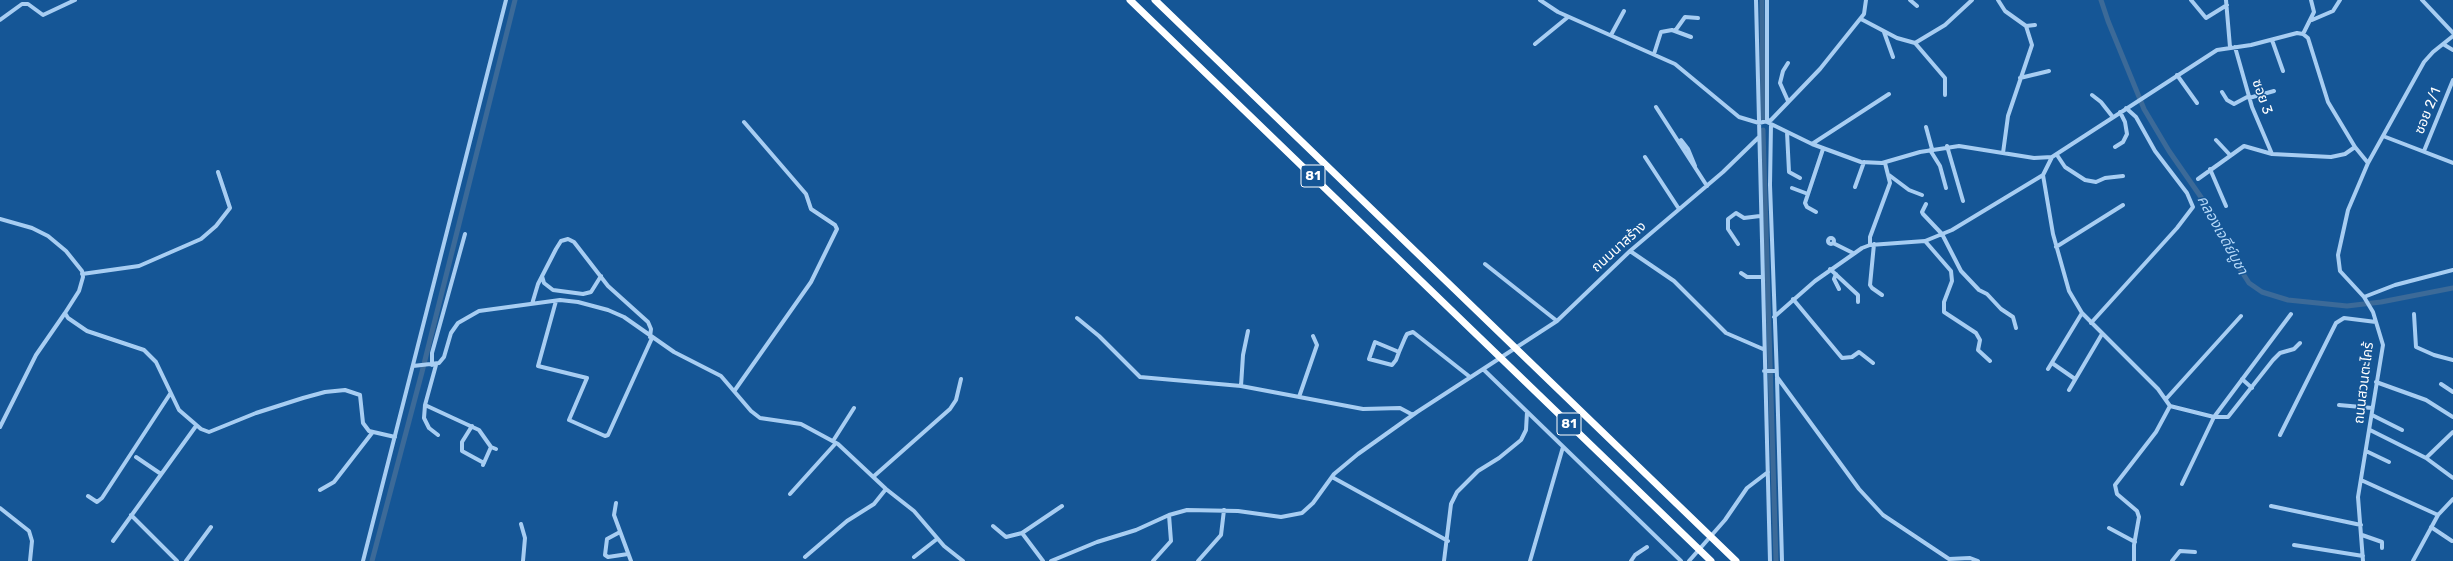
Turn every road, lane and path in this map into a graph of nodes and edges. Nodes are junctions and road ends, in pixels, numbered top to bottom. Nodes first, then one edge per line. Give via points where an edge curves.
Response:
1 (75, 0) edge
2 (506, 0) edge
3 (1130, 0) edge
4 (1155, 0) edge
5 (1756, 0) edge
6 (1767, 0) edge
7 (1866, 0) edge
8 (1910, 0) edge
9 (1972, 0) edge
10 (1998, 0) edge
11 (2191, 0) edge
12 (2311, 0) edge
13 (2340, 0) edge
14 (2422, 0) edge
15 (1543, 1) edge
16 (2227, 2) edge
17 (1917, 6) dead end
18 (1624, 11) dead end
19 (1568, 17) junction
20 (1698, 18) dead end
21 (1861, 19) junction
22 (0, 20) edge
23 (2312, 20) junction
24 (2036, 25) dead end
25 (2026, 26) junction
26 (1675, 31) junction
27 (1884, 32) junction
28 (2453, 33) edge
29 (2303, 34) junction
30 (1612, 35) junction
31 (2453, 36) edge
32 (1691, 37) dead end
33 (2272, 40) junction
34 (1915, 43) junction
35 (1535, 44) dead end
36 (2443, 44) junction
37 (2230, 47) junction
38 (2235, 47) junction
39 (2453, 50) edge
40 (1654, 54) junction
41 (1893, 57) dead end
42 (1788, 63) dead end
43 (2049, 71) dead end
44 (2283, 71) dead end
45 (2177, 75) junction
46 (2020, 78) junction
47 (2453, 80) edge
48 (2274, 91) dead end
49 (2222, 92) dead end
50 (1889, 94) dead end
51 (1945, 95) dead end
52 (2092, 95) dead end
53 (2249, 97) junction
54 (1788, 101) junction
55 (2197, 103) dead end
56 (1656, 107) dead end
57 (2126, 108) junction
58 (2120, 112) junction
59 (2112, 116) junction
60 (744, 122) dead end
61 (1760, 123) junction
62 (1769, 123) junction
63 (1926, 127) dead end
64 (1787, 132) junction
65 (2383, 136) junction
66 (1758, 138) junction
67 (1682, 140) dead end
68 (2216, 140) dead end
69 (1812, 144) junction
70 (1947, 146) junction
71 (2115, 147) dead end
72 (2356, 147) junction
73 (1823, 149) junction
74 (1931, 150) junction
75 (2424, 151) junction
76 (2003, 153) junction
77 (2272, 154) junction
78 (2057, 155) junction
79 (2230, 155) junction
80 (1645, 157) dead end
81 (2052, 157) junction
82 (1864, 162) junction
83 (2368, 162) junction
84 (1885, 163) junction
85 (2453, 163) edge
86 (1695, 168) junction
87 (2210, 169) junction
88 (218, 172) dead end
89 (1889, 174) junction
90 (2043, 175) junction
91 (2123, 176) dead end
92 (1800, 178) dead end
93 (2198, 179) dead end
94 (1707, 186) junction
95 (1855, 187) dead end
96 (1792, 188) dead end
97 (1946, 188) dead end
98 (1808, 194) junction
99 (1922, 196) dead end
100 (1963, 201) dead end
101 (1926, 204) dead end
102 (2123, 205) dead end
103 (2226, 206) dead end
104 (1679, 210) junction
105 (1816, 212) dead end
106 (1760, 216) junction
107 (0, 219) edge
108 (465, 234) dead end
109 (1942, 234) junction
110 (1925, 241) junction
111 (1833, 243) dead end
112 (1738, 244) dead end
113 (1872, 245) junction
114 (2056, 247) junction
115 (1630, 251) junction
116 (1853, 254) junction
117 (1485, 264) dead end
118 (1830, 269) junction
119 (2453, 270) edge
120 (1741, 273) dead end
121 (82, 274) junction
122 (1836, 274) junction
123 (542, 276) junction
124 (601, 276) junction
125 (1762, 277) junction
126 (1839, 289) dead end
127 (1882, 295) dead end
128 (2364, 297) junction
129 (1793, 298) junction
130 (556, 300) junction
131 (1858, 302) dead end
132 (532, 304) junction
133 (65, 313) junction
134 (2082, 313) junction
135 (2291, 314) dead end
136 (2414, 314) dead end
137 (2241, 316) dead end
138 (1774, 317) junction
139 (1077, 318) dead end
140 (1557, 321) junction
141 (2376, 322) junction
142 (2091, 323) junction
143 (2016, 328) dead end
144 (1248, 331) dead end
145 (2102, 334) junction
146 (1314, 336) dead end
147 (651, 338) junction
148 (2300, 343) dead end
149 (1763, 349) junction
150 (1399, 352) junction
151 (2453, 360) edge
152 (1990, 361) dead end
153 (1873, 363) dead end
154 (2052, 363) junction
155 (432, 365) junction
156 (414, 366) junction
157 (1483, 369) junction
158 (2048, 369) dead end
159 (1765, 370) junction
160 (1775, 370) junction
161 (1470, 377) junction
162 (1777, 378) junction
163 (961, 379) dead end
164 (2075, 379) junction
165 (2242, 379) junction
166 (2376, 382) junction
167 (2440, 384) dead end
168 (1241, 386) junction
169 (2252, 388) junction
170 (734, 390) junction
171 (2069, 390) dead end
172 (2453, 392) edge
173 (170, 394) junction
174 (1299, 397) junction
175 (2166, 399) junction
176 (425, 405) junction
177 (2338, 405) dead end
178 (2170, 406) junction
179 (854, 408) dead end
180 (2372, 408) junction
181 (1527, 412) junction
182 (1413, 415) junction
183 (2372, 415) junction
184 (2214, 417) junction
185 (2453, 417) edge
186 (196, 426) junction
187 (472, 426) junction
188 (0, 427) edge
189 (2370, 430) junction
190 (2402, 430) dead end
191 (2453, 432) edge
192 (372, 433) junction
193 (2280, 434) dead end
194 (438, 435) dead end
195 (396, 437) junction
196 (835, 442) junction
197 (491, 447) junction
198 (1563, 447) junction
199 (496, 449) dead end
200 (2366, 451) junction
201 (136, 458) dead end
202 (2426, 458) junction
203 (2389, 462) dead end
204 (1768, 472) junction
205 (161, 474) junction
206 (873, 477) junction
207 (1332, 477) junction
208 (2453, 478) edge
209 (2361, 480) junction
210 (2182, 484) dead end
211 (886, 489) junction
212 (320, 490) dead end
213 (790, 494) dead end
214 (88, 496) dead end
215 (2453, 499) edge
216 (616, 503) dead end
217 (1062, 506) dead end
218 (2271, 506) dead end
219 (0, 508) edge
220 (1224, 510) junction
221 (131, 515) junction
222 (1169, 515) junction
223 (2438, 515) junction
224 (521, 524) dead end
225 (2361, 525) junction
226 (993, 526) dead end
227 (211, 527) dead end
228 (2431, 527) junction
229 (2109, 528) dead end
230 (620, 532) junction
231 (1022, 533) junction
232 (2362, 535) junction
233 (937, 539) junction
234 (113, 541) dead end
235 (1448, 541) junction
236 (2452, 541) edge
237 (2135, 542) junction
238 (2294, 545) dead end
239 (1647, 547) dead end
240 (2382, 548) dead end
241 (2195, 552) dead end
242 (628, 554) junction
243 (914, 556) dead end
244 (2363, 556) junction
245 (805, 557) dead end
246 (1058, 559) edge
247 (2134, 560) edge
248 (30, 561) edge
249 (177, 561) edge
250 (186, 561) edge
251 (363, 561) edge
252 (523, 561) edge
253 (631, 561) edge
254 (964, 561) edge
255 (1043, 561) edge
256 (1051, 561) edge
257 (1153, 561) edge
258 (1198, 561) edge
259 (1444, 561) edge
260 (1530, 561) edge
261 (1631, 561) edge
262 (1681, 561) edge
263 (1689, 561) edge
264 (1711, 561) edge
265 (1736, 561) edge
266 (1770, 561) edge
267 (1782, 561) edge
268 (1978, 561) edge
269 (2129, 561) edge
270 (2172, 561) edge
271 (2363, 561) edge
272 (2413, 561) edge

1 - 22 street via 42,15 28,4 22,4
2 - 156 street
3 - 264 highway, 81
4 - 265 highway, 81
5 - 61 street
6 - 62 street
7 - 21 street
8 - 17 street
9 - 34 street via 1945,25
10 - 25 street via 2005,11
11 - 16 street via 2206,18
12 - 23 street via 2314,12
13 - 23 street via 2333,11
14 - 28 street
15 - 19 street
16 - 37 street
18 - 30 street
19 - 30 street
19 - 35 street
20 - 26 street via 1685,17
21 - 27 street
21 - 54 street via 1820,69
23 - 29 street
24 - 25 street
25 - 46 street via 2032,46
26 - 32 street
26 - 40 street via 1661,32
27 - 34 street
27 - 41 street
29 - 33 street
29 - 72 street via 2308,38 2328,102
30 - 40 street
31 - 36 street, ถนนสวนตะไคร้
33 - 38 street
33 - 44 street
34 - 51 street via 1945,78
36 - 39 street
36 - 65 street, ถนนสวนตะไคร้ via 2424,62
37 - 38 street
37 - 45 street via 2217,50
38 - 53 street, ซอย 3
40 - 61 street via 1675,64 1739,117
42 - 54 street via 1780,83
43 - 46 street
45 - 55 street
45 - 57 street
46 - 76 street via 2008,116
47 - 75 street, ซอย 2/1
48 - 53 street
49 - 53 street via 2227,100 2234,104
50 - 69 street
52 - 59 street
53 - 77 street, ซอย 3
54 - 62 street
56 - 86 street
57 - 58 street
57 - 142 street via 2136,117 2155,151 2187,192 2193,207 2182,223
58 - 59 street
58 - 71 street via 2127,134 2123,142
59 - 78 street
60 - 170 street via 806,194 811,209 835,225 836,229 812,282
61 - 62 street
61 - 66 street
62 - 64 street
62 - 138 street
63 - 74 street
64 - 69 street
64 - 92 street via 1789,172
65 - 75 street
65 - 83 street, ถนนสวนตะไคร้
66 - 94 street, ถนนนาสร้าง
66 - 106 street
67 - 86 street
68 - 79 street
69 - 73 street
70 - 74 street
70 - 76 street
70 - 100 street
72 - 77 street via 2339,156
72 - 83 street
73 - 82 street
73 - 98 street
74 - 84 street
74 - 97 street via 1940,166
75 - 85 street
76 - 81 street via 2034,158
77 - 79 street via 2244,146
78 - 81 street
78 - 91 street via 2065,167 2084,180 2096,182
79 - 87 street
80 - 104 street
81 - 90 street
82 - 84 street
82 - 95 street
83 - 128 street, ถนนสวนตะไคร้ via 2348,210 2338,255 2340,271
84 - 89 street
86 - 94 street
87 - 93 street
87 - 103 street
88 - 121 street via 230,208 216,226 201,239 139,266
89 - 99 street via 1909,190
89 - 113 street via 1888,190 1870,237
90 - 109 street
90 - 114 street
94 - 104 street, ถนนนาสร้าง
96 - 98 street
98 - 105 street via 1805,205
101 - 109 street via 1923,214
102 - 114 street
104 - 115 street, ถนนนาสร้าง
106 - 112 street via 1744,218 1736,213 1728,219 1728,229
106 - 125 street
107 - 121 street via 32,228 48,236 73,259
108 - 155 street via 432,353
109 - 110 street
109 - 143 street via 1961,271 1979,290 2013,317
110 - 113 street
110 - 152 street via 1951,271 1944,312 1976,333 1980,340 1978,350
111 - 116 street
113 - 116 street
113 - 127 street via 1870,285
114 - 134 street via 2068,291
115 - 140 street, ถนนนาสร้าง
115 - 149 street via 1674,282 1726,333
116 - 118 street
117 - 140 street
118 - 122 street
118 - 129 street
119 - 128 street via 2402,283
120 - 125 street via 1747,277
121 - 133 street via 81,287
122 - 126 street via 1834,279
122 - 131 street via 1858,295
123 - 124 street via 544,283 553,290 583,294 591,292
123 - 124 street via 559,244 565,239 574,242
123 - 132 street
124 - 147 street via 608,286 648,322
125 - 149 street
128 - 141 street, ถนนสวนตะไคร้
129 - 138 street
129 - 153 street via 1842,358 1859,352
130 - 132 street
130 - 147 street via 578,302 608,310 624,318
130 - 147 street via 538,366 587,378 569,420 605,436 608,435
132 - 155 street via 480,311 466,317 454,328 444,357
133 - 173 street via 87,331 144,350 156,362
133 - 188 street via 36,355
134 - 142 street
134 - 154 street
135 - 165 street
136 - 151 street via 2416,347
137 - 175 street
138 - 160 street
139 - 168 street via 1099,336 1138,377
140 - 157 street, ถนนนาสร้าง
141 - 166 street, ถนนสวนตะไคร้ via 2383,346
141 - 193 street via 2344,318 2336,323
142 - 145 street
144 - 168 street
145 - 164 street
145 - 175 street
146 - 174 street via 1317,345
147 - 170 street via 715,371
148 - 169 street via 2294,349 2280,353
149 - 159 street
150 - 150 street via 1392,365 1369,359 1374,342
150 - 161 street via 1407,334 1413,332
154 - 158 street
154 - 164 street
155 - 156 street
155 - 176 street
156 - 195 street
157 - 161 street, ถนนนาสร้าง
157 - 181 street
159 - 160 street
159 - 204 street
160 - 162 street
161 - 182 street, ถนนนาสร้าง
162 - 267 street
162 - 268 street via 1859,489 1880,512 1949,559 1970,558
163 - 206 street via 956,400 950,409
164 - 171 street
165 - 169 street
165 - 184 street
166 - 180 street, ถนนสวนตะไคร้
166 - 185 street via 2426,400
167 - 172 street
168 - 174 street
169 - 184 street via 2228,417
170 - 196 street via 760,418 792,421
173 - 186 street via 183,415
173 - 214 street via 102,498 97,502
174 - 182 street via 1363,409 1400,408
175 - 178 street
176 - 187 street
176 - 194 street via 424,418 429,428
177 - 180 street
178 - 184 street
178 - 237 street via 2156,432 2115,484 2117,494 2137,511 2139,517
179 - 196 street
180 - 183 street, ถนนสวนตะไคร้
181 - 198 street
181 - 235 street via 1526,430 1521,440 1474,474 1457,492 1451,504
182 - 207 street, ถนนนาสร้าง via 1346,463
183 - 189 street, ถนนสวนตะไคร้
183 - 190 street
184 - 210 street
186 - 192 street via 209,432 303,398 345,390 358,392 360,395 363,423
186 - 205 street
187 - 197 street via 484,436
187 - 197 street via 462,442 462,451 484,464
189 - 200 street, ถนนสวนตะไคร้
189 - 202 street
191 - 202 street
192 - 195 street
192 - 212 street via 334,482
195 - 251 street
196 - 206 street
196 - 213 street
197 - 199 street
198 - 260 street
198 - 262 street
200 - 203 street
200 - 209 street, ถนนสวนตะไคร้
201 - 205 street
202 - 208 street
204 - 263 street via 1747,488 1725,520
204 - 266 street
205 - 221 street
206 - 211 street
207 - 220 street, ถนนนาสร้าง via 1313,503 1296,515 1281,517
207 - 235 street
209 - 223 street
209 - 225 street, ถนนสวนตะไคร้ via 2358,497
211 - 233 street via 914,510
211 - 245 street via 874,504 848,521
215 - 223 street
216 - 230 street via 614,515
217 - 231 street
218 - 225 street
219 - 248 street via 29,531 32,541
220 - 222 street, ถนนนาสร้าง via 1187,510
220 - 258 street via 1221,535
221 - 234 street
221 - 249 street
222 - 246 street, ถนนนาสร้าง
222 - 257 street via 1171,541
223 - 228 street
224 - 252 street via 525,538
225 - 232 street, ถนนสวนตะไคร้
226 - 231 street via 1006,537
227 - 250 street
228 - 236 street
228 - 272 street
229 - 237 street
230 - 242 street
230 - 242 street via 607,539 605,555 608,557
231 - 255 street
232 - 240 street via 2382,542
232 - 244 street, ถนนสวนตะไคร้
233 - 243 street
233 - 254 street
235 - 259 street
237 - 247 street
238 - 244 street
239 - 261 street via 1635,554
241 - 270 street via 2180,550
242 - 253 street
244 - 271 street, ถนนสวนตะไคร้
246 - 256 street, ถนนนาสร้าง
247 - 269 street

